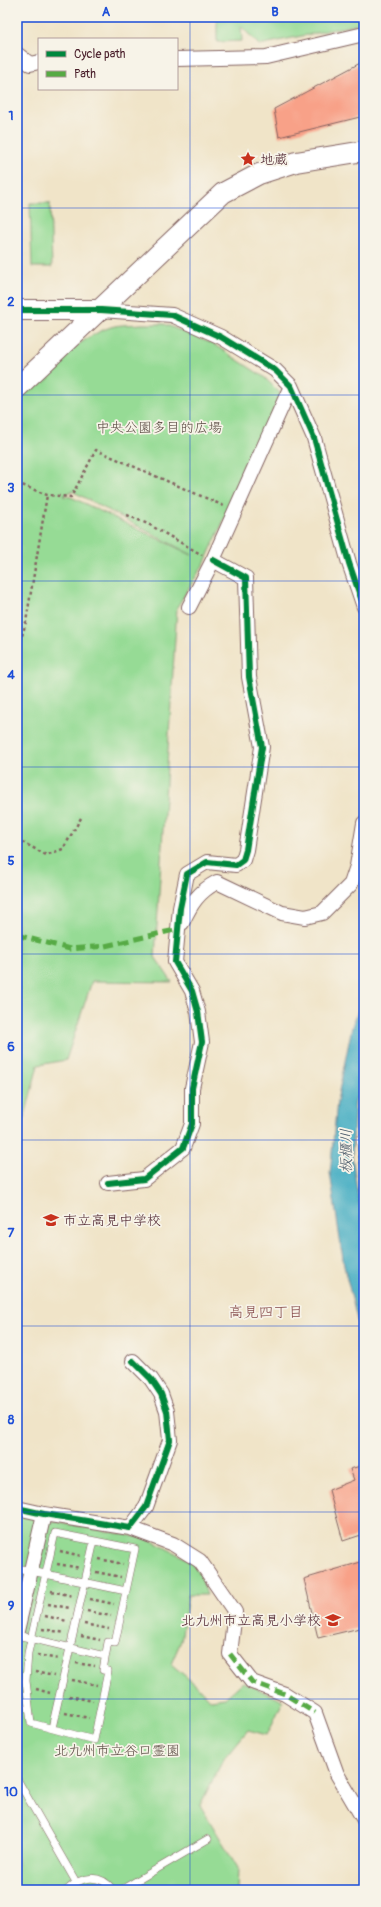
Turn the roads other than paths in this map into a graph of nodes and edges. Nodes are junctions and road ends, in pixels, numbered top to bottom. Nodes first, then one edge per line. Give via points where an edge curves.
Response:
1 (364, 34) edge
2 (17, 54) edge
3 (178, 59) edge
4 (38, 62) edge
5 (364, 151) edge
6 (17, 310) edge
7 (101, 310) junction
8 (291, 386) junction
9 (17, 388) edge
10 (213, 560) junction
11 (189, 607) dead end
12 (364, 607) edge
13 (364, 823) edge
14 (179, 929) junction
15 (364, 1138) edge
16 (364, 1166) edge
17 (108, 1183) dead end
18 (133, 1361) dead end
19 (17, 1508) edge
20 (44, 1514) junction
21 (130, 1528) junction
22 (94, 1541) junction
23 (17, 1568) edge
24 (32, 1572) junction
25 (46, 1575) junction
26 (85, 1583) junction
27 (126, 1591) junction
28 (17, 1631) edge
29 (17, 1635) edge
30 (31, 1638) junction
31 (70, 1648) junction
32 (105, 1656) junction
33 (52, 1728) junction
34 (17, 1778) edge
35 (364, 1820) edge
36 (208, 1839) dead end
37 (76, 1882) junction
38 (67, 1890) edge
39 (113, 1890) edge
40 (121, 1890) edge

1 - 3 street via 266,57
2 - 4 street via 30,64
5 - 7 street via 296,162 259,174 223,193
6 - 7 street
7 - 8 street via 172,315 221,337 274,370
7 - 9 street
8 - 10 street
8 - 12 street via 314,438
10 - 11 street
10 - 14 street via 246,578 249,677 262,746 243,860 236,865 206,862 188,874 180,908
13 - 14 street via 351,884 322,913 305,916 282,913 217,882 203,889 190,906
14 - 17 street via 175,962 192,991 202,1042 192,1088 192,1124 183,1148 144,1179
15 - 16 lane via 360,1138
18 - 21 street via 151,1379 161,1394 167,1411 170,1440 146,1507
19 - 20 street
20 - 21 street
20 - 24 street
21 - 35 street via 173,1544 200,1561 235,1612 230,1654 252,1682 285,1694 316,1713 337,1774
22 - 25 lane via 55,1533
22 - 26 lane
22 - 27 lane via 135,1550
23 - 24 lane
24 - 25 lane
24 - 28 street
25 - 26 lane
25 - 30 lane
26 - 27 lane
26 - 31 lane
27 - 32 lane via 115,1643 108,1642
29 - 30 lane
30 - 31 lane
30 - 33 lane via 26,1680 31,1723
31 - 32 lane
31 - 33 lane
32 - 33 lane via 103,1670 108,1671 94,1740
34 - 37 lane
36 - 40 lane
37 - 38 lane
37 - 39 lane via 92,1878 101,1880

